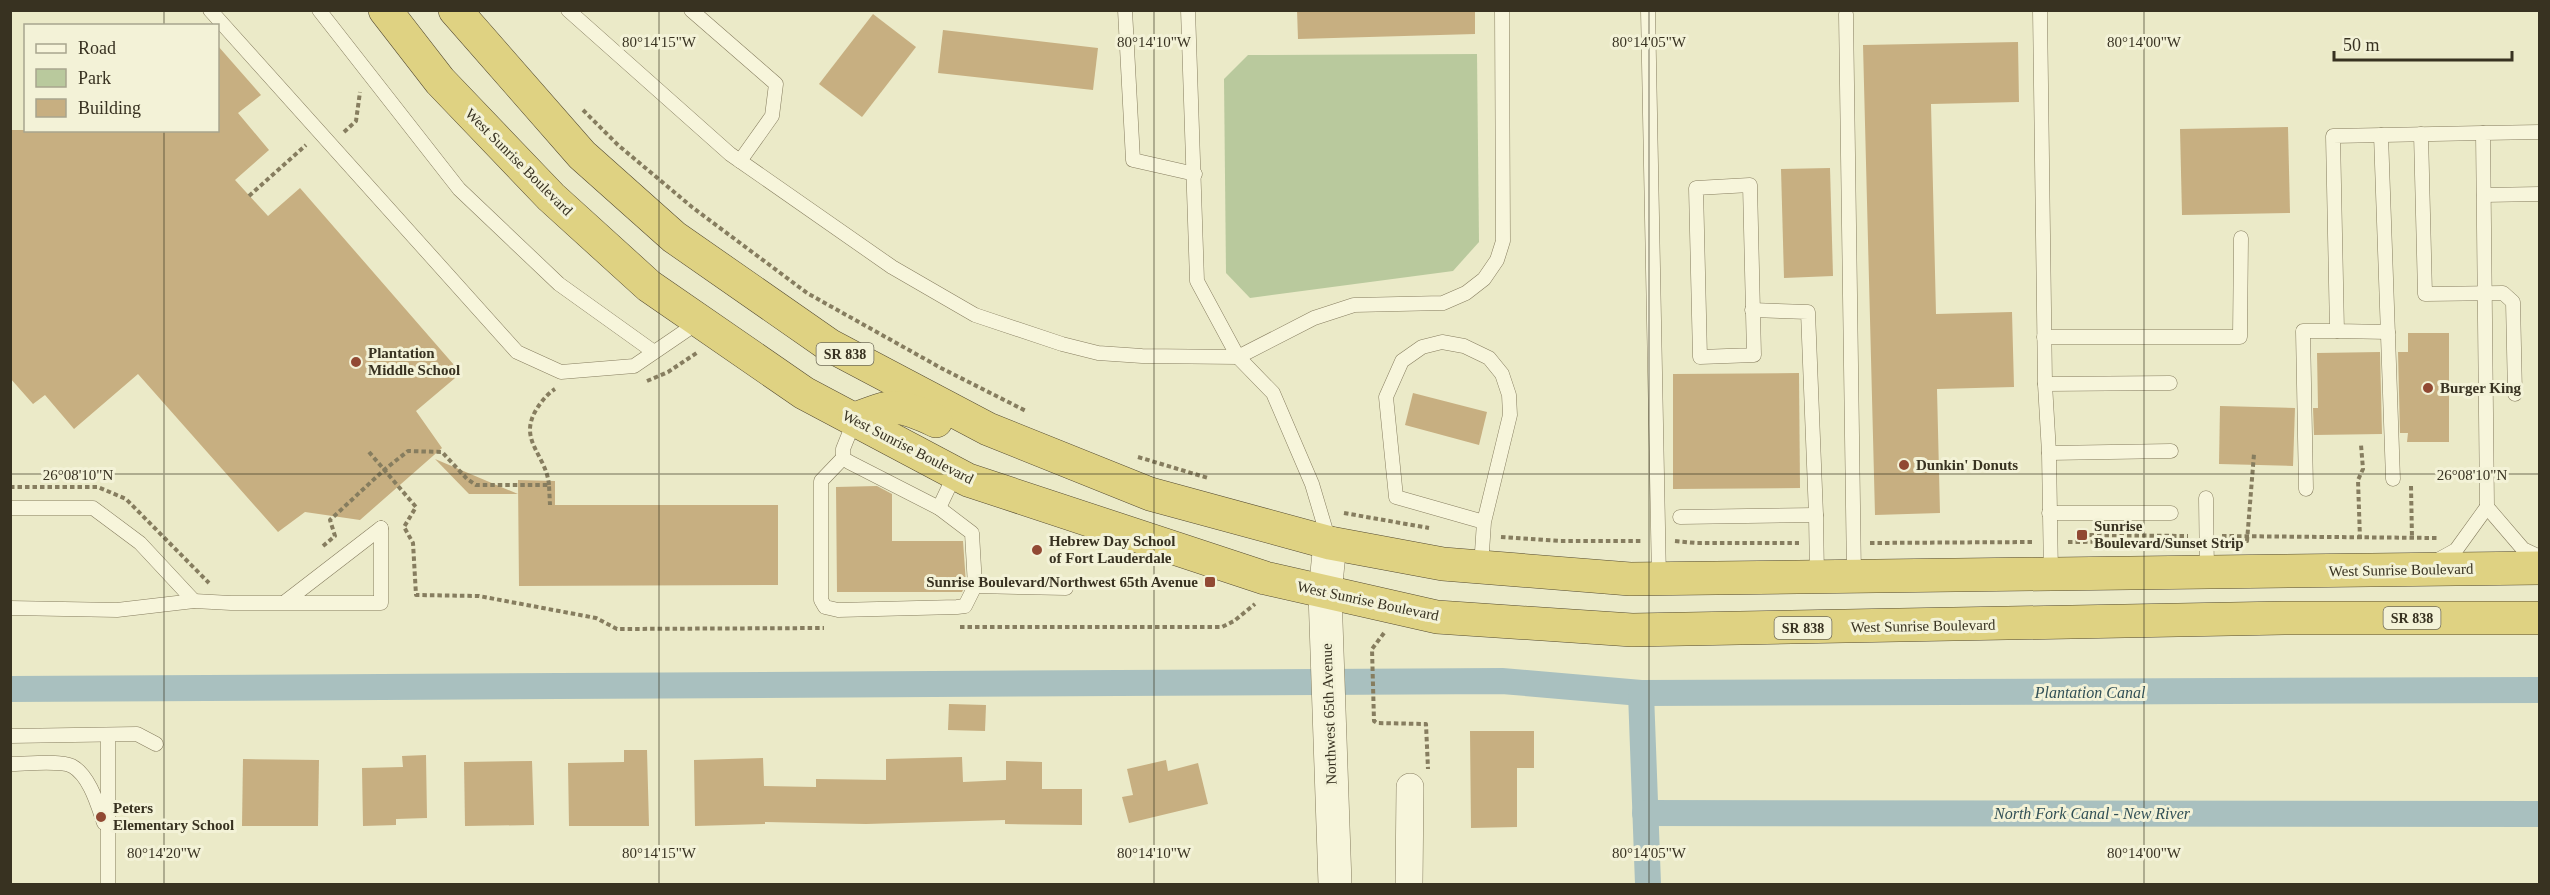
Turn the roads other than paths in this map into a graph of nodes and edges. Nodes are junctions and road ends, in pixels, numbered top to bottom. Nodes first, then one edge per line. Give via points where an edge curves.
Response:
1 (210, 10) edge
2 (319, 10) edge
3 (385, 10) edge
4 (455, 10) edge
5 (568, 10) edge
6 (691, 10) edge
7 (1125, 10) edge
8 (1188, 10) edge
9 (1502, 10) edge
10 (1648, 10) edge
11 (2040, 10) edge
12 (1846, 14) dead end
13 (2540, 132) edge
14 (2483, 133) junction
15 (2421, 134) junction
16 (2381, 135) junction
17 (740, 161) junction
18 (1195, 174) junction
19 (2540, 194) edge
20 (2484, 195) junction
21 (2241, 238) dead end
22 (2484, 294) junction
23 (1752, 310) junction
24 (2337, 331) junction
25 (2388, 332) junction
26 (704, 334) junction
27 (2044, 337) junction
28 (654, 352) junction
29 (1238, 357) junction
30 (2170, 383) dead end
31 (2045, 384) junction
32 (2516, 394) dead end
33 (855, 419) junction
34 (2171, 451) dead end
35 (2049, 453) junction
36 (843, 458) junction
37 (1075, 464) junction
38 (956, 474) junction
39 (2393, 479) dead end
40 (2306, 489) dead end
41 (2206, 498) dead end
42 (2487, 507) junction
43 (10, 508) edge
44 (939, 508) junction
45 (2049, 513) junction
46 (2171, 513) dead end
47 (1816, 515) junction
48 (1680, 517) dead end
49 (1484, 522) junction
50 (1330, 543) junction
51 (2414, 549) junction
52 (2540, 557) edge
53 (1481, 567) junction
54 (2540, 568) edge
55 (2207, 573) junction
56 (2051, 575) junction
57 (1817, 577) junction
58 (1854, 577) junction
59 (1659, 579) junction
60 (975, 586) junction
61 (1066, 588) dead end
62 (1325, 593) junction
63 (194, 601) junction
64 (285, 602) junction
65 (10, 608) edge
66 (2540, 618) edge
67 (108, 735) junction
68 (10, 736) edge
69 (156, 744) dead end
70 (10, 764) edge
71 (1410, 787) dead end
72 (107, 831) junction
73 (108, 885) edge
74 (1335, 885) edge
75 (1408, 885) edge

1 - 28 lane via 517,351 561,372 634,366
2 - 28 lane via 459,189 559,284
3 - 26 highway, West Sunrise Boulevard / SR 838 via 441,81 551,197
4 - 37 highway, West Sunrise Boulevard / SR 838 via 582,155 674,237 829,345 988,429
5 - 17 lane
6 - 17 lane via 776,84 772,116
7 - 18 lane via 1133,160
8 - 18 lane
9 - 29 lane via 1503,241 1497,260 1484,279 1443,303 1354,305 1337,310
10 - 59 lane
11 - 27 lane
12 - 58 lane
13 - 14 lane
14 - 15 lane
14 - 20 lane
15 - 16 lane
15 - 22 lane via 2425,294
16 - 24 lane via 2333,135
16 - 25 lane
17 - 29 lane via 892,267 975,315 1098,353
18 - 29 lane via 1197,281
19 - 20 lane
20 - 22 lane
21 - 27 lane via 2240,337
22 - 32 lane via 2503,293 2513,302
22 - 42 lane
23 - 23 lane via 1750,185 1696,188 1700,357 1754,355
23 - 47 lane via 1808,312
24 - 25 lane
24 - 40 lane via 2303,331
25 - 39 lane
26 - 28 lane
26 - 33 highway, West Sunrise Boulevard / SR 838
27 - 31 lane
29 - 50 lane via 1273,393 1312,484
30 - 31 lane
31 - 35 lane
33 - 36 lane
33 - 37 highway via 876,410 904,408 1029,468 1047,471
33 - 38 highway, West Sunrise Boulevard / SR 838
34 - 35 lane
35 - 45 lane
36 - 44 lane
36 - 60 lane via 821,481 825,607 838,610 965,606
37 - 50 highway, West Sunrise Boulevard / SR 838 via 1150,494
38 - 44 lane
38 - 62 highway, West Sunrise Boulevard / SR 838 via 1265,578
41 - 55 lane
42 - 51 lane via 2456,550
42 - 52 lane via 2523,549
43 - 63 lane via 93,508 140,543
44 - 60 lane via 972,533
45 - 46 lane
45 - 56 lane
47 - 48 lane
47 - 57 lane
49 - 49 lane via 1396,497 1386,396 1402,361 1422,347 1442,342 1464,346 1489,358 1502,374 1509,394 1510,415
49 - 53 lane
50 - 53 highway, West Sunrise Boulevard / SR 838 via 1443,564
50 - 62 street, Northwest 65th Avenue
51 - 54 highway, West Sunrise Boulevard / SR 838
51 - 55 highway, West Sunrise Boulevard / SR 838
53 - 59 highway, West Sunrise Boulevard / SR 838
55 - 56 highway, West Sunrise Boulevard / SR 838
56 - 58 highway, West Sunrise Boulevard / SR 838
57 - 58 highway, West Sunrise Boulevard / SR 838
57 - 59 highway, West Sunrise Boulevard / SR 838
60 - 61 lane
62 - 66 highway, West Sunrise Boulevard / SR 838 via 1437,617 1632,630 2284,618
62 - 74 street, Northwest 65th Avenue
63 - 64 lane
63 - 65 lane via 117,610
64 - 64 lane via 351,550 381,528 381,603
67 - 68 lane
67 - 69 lane via 137,734
67 - 72 lane
70 - 72 lane via 72,766 90,786
71 - 75 street
72 - 73 lane

